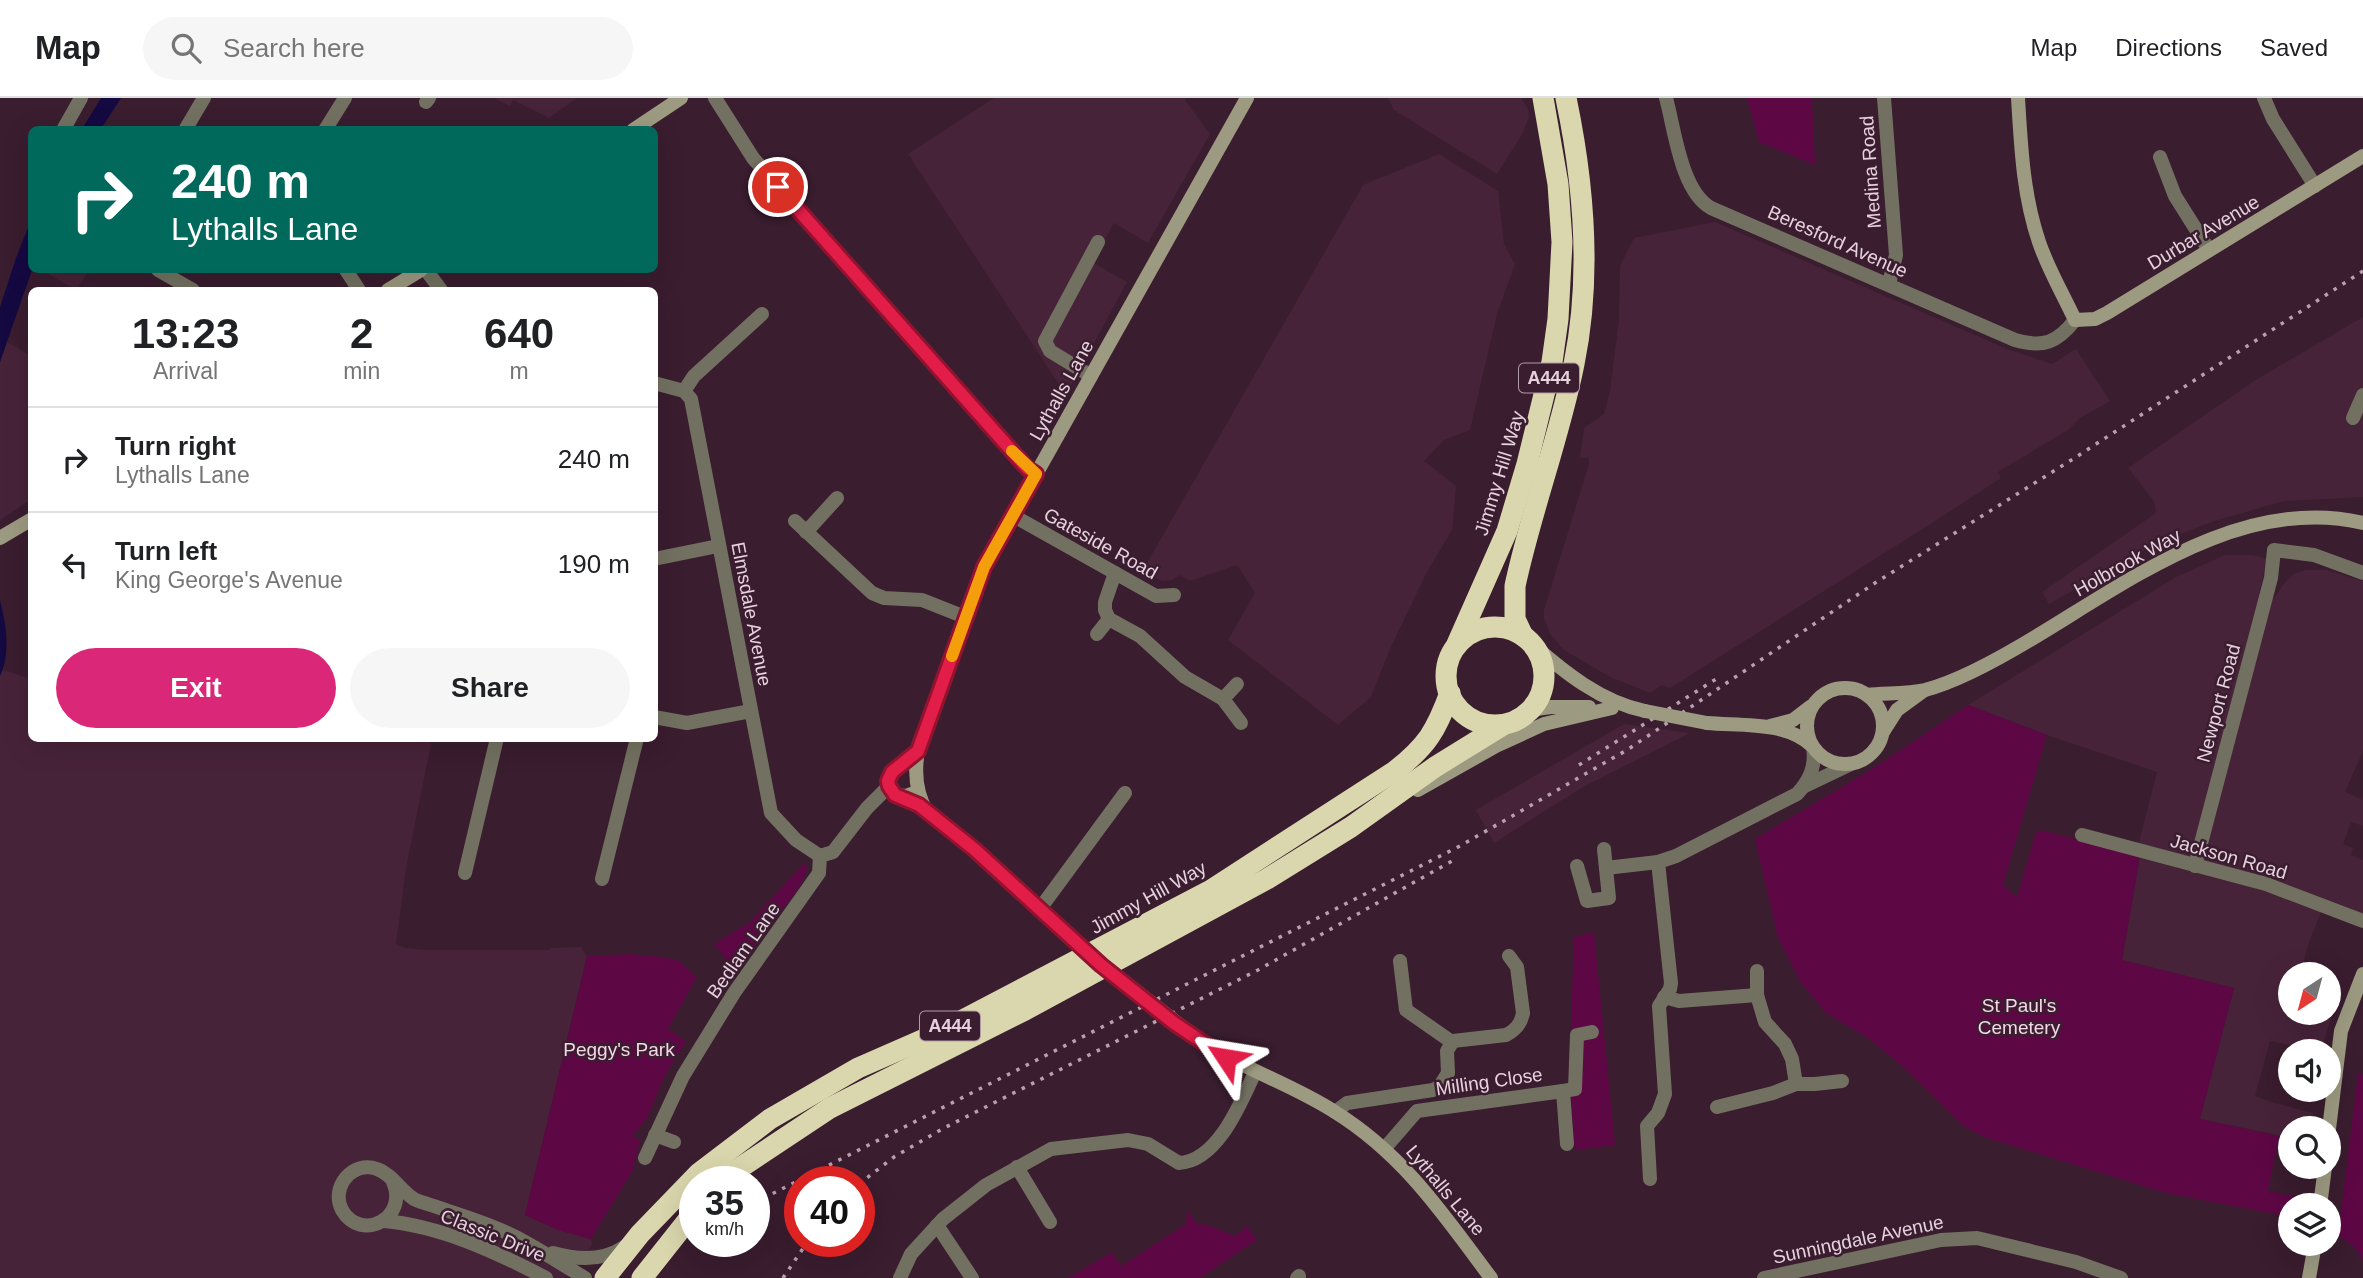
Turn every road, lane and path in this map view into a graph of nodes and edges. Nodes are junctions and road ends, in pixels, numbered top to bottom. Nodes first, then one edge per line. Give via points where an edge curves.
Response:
1 (81, 98) edge
2 (204, 98) edge
3 (345, 98) edge
4 (681, 98) edge
5 (715, 98) edge
6 (1247, 98) edge
7 (1543, 98) edge
8 (1566, 98) edge
9 (1667, 98) edge
10 (1884, 98) edge
11 (2018, 98) edge
12 (2264, 98) edge
13 (65, 126) edge
14 (187, 126) edge
15 (328, 126) edge
16 (639, 126) edge
17 (2363, 156) edge
18 (2160, 157) dead end
19 (2315, 186) junction
20 (1098, 242) dead end
21 (2209, 250) junction
22 (163, 273) edge
23 (419, 273) edge
24 (427, 273) edge
25 (1889, 284) junction
26 (188, 287) edge
27 (393, 287) edge
28 (439, 287) edge
29 (762, 314) dead end
30 (2075, 320) junction
31 (1091, 376) junction
32 (658, 384) edge
33 (684, 391) junction
34 (2363, 395) edge
35 (2353, 418) dead end
36 (1036, 474) junction
37 (837, 498) dead end
38 (1012, 514) junction
39 (28, 521) edge
40 (795, 522) dead end
41 (2363, 523) edge
42 (806, 532) junction
43 (0, 538) edge
44 (718, 546) junction
45 (658, 558) edge
46 (1115, 573) junction
47 (2363, 573) edge
48 (1174, 595) dead end
49 (965, 617) junction
50 (1109, 619) junction
51 (1097, 634) dead end
52 (1527, 640) junction
53 (1457, 644) junction
54 (1237, 684) dead end
55 (1924, 690) junction
56 (1450, 693) junction
57 (1867, 695) junction
58 (1223, 699) junction
59 (1814, 703) junction
60 (1612, 708) junction
61 (1530, 710) junction
62 (751, 711) junction
63 (1642, 711) junction
64 (658, 718) edge
65 (1241, 723) dead end
66 (1503, 724) junction
67 (1768, 727) junction
68 (1883, 732) junction
69 (496, 742) edge
70 (636, 742) edge
71 (1812, 746) junction
72 (918, 751) junction
73 (1851, 764) junction
74 (895, 770) junction
75 (917, 781) junction
76 (1805, 786) junction
77 (896, 792) junction
78 (1125, 793) dead end
79 (927, 812) junction
80 (1351, 827) junction
81 (2082, 835) dead end
82 (1604, 849) dead end
83 (820, 856) junction
84 (1658, 862) junction
85 (1577, 866) dead end
86 (2195, 866) junction
87 (1606, 869) junction
88 (465, 873) dead end
89 (602, 879) dead end
90 (1039, 910) junction
91 (2363, 921) edge
92 (1508, 956) dead end
93 (1400, 961) dead end
94 (1757, 971) dead end
95 (2363, 974) edge
96 (1756, 995) junction
97 (1664, 997) junction
98 (1592, 1032) dead end
99 (1450, 1044) junction
100 (1255, 1072) junction
101 (1842, 1081) dead end
102 (1796, 1084) junction
103 (1563, 1091) junction
104 (1717, 1107) dead end
105 (1335, 1112) junction
106 (2331, 1116) edge
107 (655, 1135) junction
108 (674, 1142) dead end
109 (1567, 1144) dead end
110 (1385, 1149) junction
111 (645, 1158) dead end
112 (745, 1166) edge
113 (1017, 1167) junction
114 (1650, 1179) dead end
115 (393, 1182) junction
116 (679, 1214) edge
117 (384, 1220) junction
118 (1050, 1223) dead end
119 (937, 1225) junction
120 (679, 1232) edge
121 (636, 1238) junction
122 (538, 1248) junction
123 (2313, 1256) edge
124 (1490, 1277) edge
125 (546, 1278) edge
126 (585, 1278) edge
127 (605, 1278) edge
128 (621, 1278) edge
129 (642, 1278) edge
130 (900, 1278) edge
131 (972, 1278) edge
132 (1764, 1278) edge
133 (2121, 1278) edge
134 (2309, 1278) edge

1 - 13 street
2 - 14 street
3 - 15 street
4 - 16 street
5 - 36 street via 753,158
6 - 31 street, Lythalls Lane
7 - 53 highway, Jimmy Hill Way / A444 via 1558,184 1562,242 1552,362 1507,531
8 - 52 highway, A444 via 1582,208 1580,318 1574,362 1516,586 1515,619
9 - 25 street, Beresford Avenue via 1688,180 1704,204
10 - 25 street, Medina Road via 1896,255
11 - 30 street via 2028,203 2048,265
12 - 19 street
17 - 19 street, Durbar Avenue
18 - 21 street via 2175,196
19 - 21 street, Durbar Avenue
20 - 31 street via 1045,341 1050,351
21 - 30 street, Durbar Avenue via 2107,313
22 - 26 street
23 - 27 street
24 - 28 street
25 - 30 street, Beresford Avenue via 2015,340 2045,343 2064,335
29 - 33 street via 694,376
31 - 36 street, Lythalls Lane
32 - 33 street
33 - 44 street, Elmsdale Avenue via 691,399
34 - 35 street
36 - 38 street, Lythalls Lane
37 - 42 street
38 - 46 street, Gateside Road
38 - 49 street, Lythalls Lane
39 - 43 street
40 - 42 street
41 - 55 street, Holbrook Way via 2334,517 2294,519 2218,538 2145,571 1995,660
42 - 49 street via 872,593 922,600
44 - 45 street
44 - 62 street, Elmsdale Avenue
46 - 48 street, Gateside Road via 1156,596
46 - 50 street via 1105,601
47 - 86 street, Newport Road via 2314,555 2274,550 2271,578
49 - 72 street, Lythalls Lane
50 - 51 street
50 - 58 street via 1140,636 1185,677
52 - 53 highway via 1503,628 1482,628
52 - 61 highway via 1540,657 1544,673 1542,690
52 - 63 street, Holbrook Way via 1596,692
53 - 56 highway via 1448,659
54 - 58 street
55 - 57 street, Holbrook Way
55 - 68 street, Holbrook Way via 1898,710
56 - 66 highway via 1469,717 1480,723
56 - 121 highway, Jimmy Hill Way / A444 via 1439,722 1418,753 1395,771 1211,890 938,1032 858,1068 770,1119 699,1173
57 - 59 street, Holbrook Way via 1839,688
57 - 68 street via 1880,711
58 - 65 street
59 - 67 street, Holbrook Way via 1793,720
59 - 71 street via 1807,728
60 - 61 street, Holbrook Way
60 - 63 street, Holbrook Way
60 - 80 street via 1528,731
61 - 66 highway
62 - 64 street via 687,723
62 - 83 street, Elmsdale Avenue via 771,813 796,841
63 - 67 street, Holbrook Way, bridge via 1707,723
66 - 80 highway, A444
67 - 71 street, Holbrook Way via 1798,736
68 - 73 street, Holbrook Way via 1872,753
69 - 88 street
70 - 89 street
71 - 73 street, Holbrook Way via 1829,761
71 - 76 street via 1812,771
72 - 74 street
72 - 75 street, Lythalls Lane
73 - 76 street
74 - 75 street via 909,769
74 - 77 street via 889,776
75 - 77 street via 911,794
75 - 79 street, Lythalls Lane
76 - 84 street via 1699,846
77 - 79 street, Lythalls Lane
77 - 83 street via 874,802 833,852
78 - 90 street
79 - 90 street, Lythalls Lane
80 - 112 highway, A444 via 1160,939 830,1108
81 - 86 street, Jackson Road
82 - 87 street
83 - 107 street, Bedlam Lane via 821,867 814,881 734,993 683,1076
84 - 87 street
84 - 97 street via 1671,983
85 - 87 street via 1587,901 1609,898
86 - 91 street, Jackson Road via 2266,884
90 - 100 street, Lythalls Lane, bridge via 1199,1040
92 - 99 street via 1517,967 1523,1013 1518,1027 1506,1035
93 - 99 street via 1406,1010
94 - 96 street
95 - 106 street via 2341,1031
96 - 97 street via 1679,1001
96 - 102 street via 1765,1022 1792,1059
97 - 114 street via 1659,1006 1666,1087 1658,1113 1647,1126
98 - 103 street via 1577,1035 1576,1089
99 - 105 street via 1448,1073 1440,1086 1346,1103
100 - 105 street, Lythalls Lane
100 - 113 street via 1224,1133 1188,1162 1128,1140 1051,1149
101 - 102 street
102 - 104 street
103 - 109 street, Milling Close
103 - 110 street, Milling Close via 1417,1111
105 - 110 street, Lythalls Lane
107 - 108 street
107 - 111 street, Bedlam Lane
110 - 124 street, Lythalls Lane via 1427,1192
113 - 118 street
113 - 119 street via 986,1185
115 - 117 street via 397,1201
115 - 117 street via 382,1171 363,1167 350,1173 340,1188 340,1205 351,1220 366,1225
115 - 122 street via 415,1200
116 - 128 highway
117 - 125 street, Classic Drive via 464,1240
119 - 130 street via 911,1254
119 - 131 street
120 - 129 highway
121 - 122 street via 611,1255 581,1259
121 - 127 highway, Jimmy Hill Way / A444
122 - 126 street
123 - 134 street
132 - 133 street, Sunningdale Avenue via 1967,1238 2076,1262

